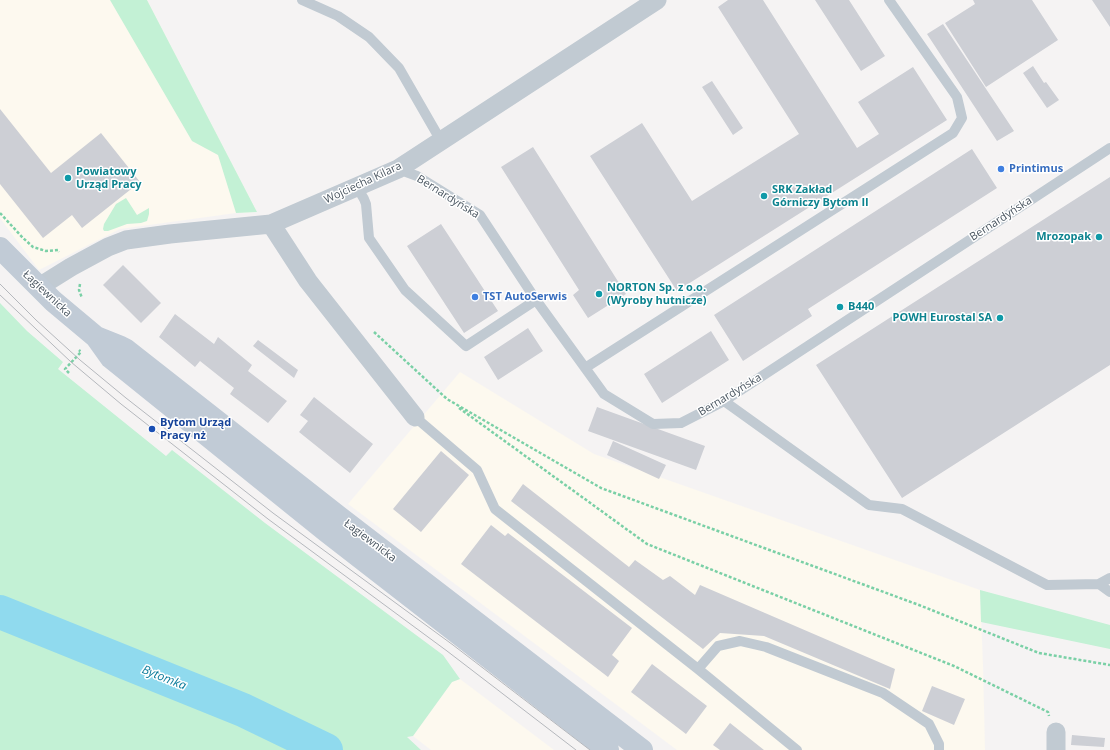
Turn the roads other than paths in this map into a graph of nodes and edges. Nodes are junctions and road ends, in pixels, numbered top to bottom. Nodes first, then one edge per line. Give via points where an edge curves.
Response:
1 (302, 0) edge
2 (657, 0) edge
3 (889, 0) edge
4 (441, 140) junction
5 (1110, 148) edge
6 (398, 169) junction
7 (356, 187) junction
8 (271, 224) junction
9 (0, 248) edge
10 (39, 287) junction
11 (536, 300) junction
12 (96, 337) junction
13 (585, 368) junction
14 (724, 401) junction
15 (415, 418) joint
16 (1110, 578) edge
17 (1099, 584) junction
18 (1110, 592) edge
19 (698, 669) junction
20 (608, 750) edge
21 (642, 750) edge
22 (797, 750) edge
23 (939, 750) edge

1 - 4 lane via 338,16 369,37 399,68
2 - 4 street, Wojciecha Kilara
3 - 13 lane via 957,97 962,118 953,133
4 - 6 street, Wojciecha Kilara
5 - 14 lane, Bernardyńska
6 - 7 street, Wojciecha Kilara
6 - 11 lane, Bernardyńska via 417,176 480,215
7 - 8 street, Wojciecha Kilara
7 - 11 lane via 366,204 369,238 405,290 466,346
8 - 10 street, Wojciecha Kilara via 126,240 108,247
8 - 15 street via 308,281
9 - 10 main road, Łagiewnicka
10 - 12 main road, Łagiewnicka
11 - 13 lane, Bernardyńska
12 - 20 main road, Łagiewnicka via 111,358 327,532
12 - 21 main road, Łagiewnicka via 125,349
13 - 14 lane, Bernardyńska via 604,394 654,424 681,423
14 - 17 lane via 869,505 902,510 1047,585
15 - 19 lane via 477,470 495,509
16 - 17 lane
17 - 18 lane
19 - 22 lane
19 - 23 lane via 718,646 740,641 766,647 883,693 928,724 939,744

